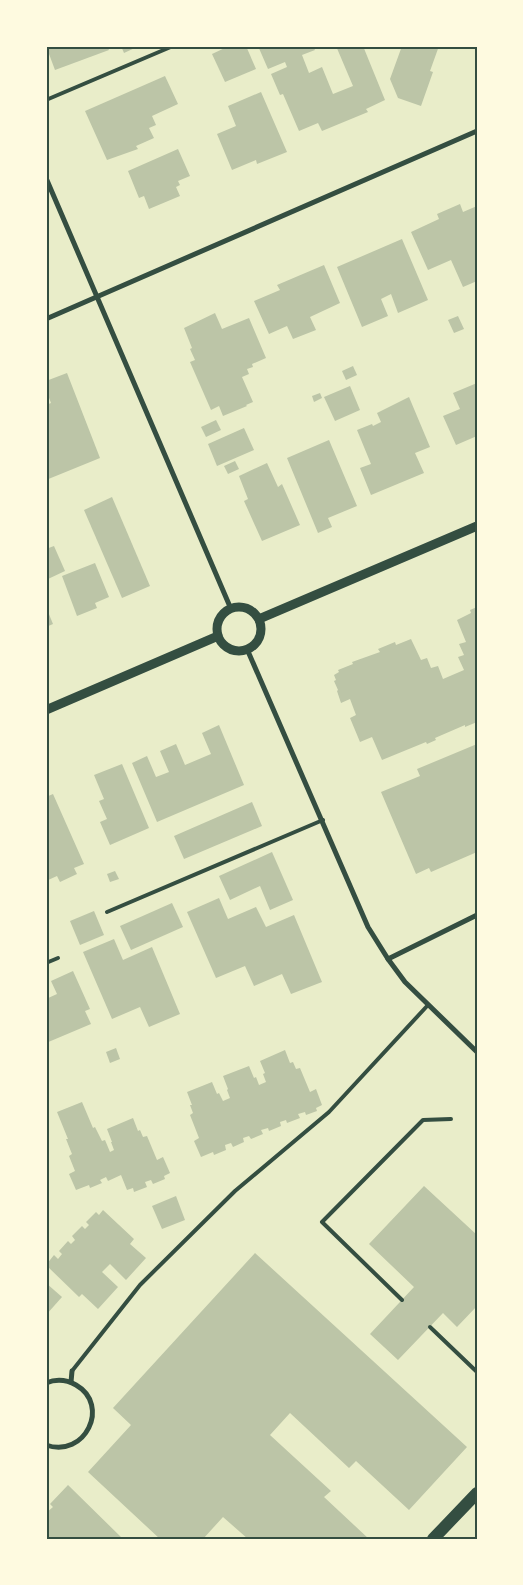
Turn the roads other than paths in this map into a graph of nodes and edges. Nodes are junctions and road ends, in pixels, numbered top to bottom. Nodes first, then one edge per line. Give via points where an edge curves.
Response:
1 (173, 46) edge
2 (46, 100) edge
3 (477, 132) edge
4 (46, 178) edge
5 (98, 297) junction
6 (46, 318) edge
7 (477, 526) edge
8 (231, 608) junction
9 (259, 619) junction
10 (218, 636) junction
11 (247, 649) junction
12 (46, 710) edge
13 (323, 820) junction
14 (107, 912) dead end
15 (477, 915) edge
16 (58, 958) dead end
17 (388, 959) junction
18 (46, 963) edge
19 (428, 1006) junction
20 (477, 1052) edge
21 (451, 1119) dead end
22 (402, 1300) dead end
23 (430, 1327) dead end
24 (72, 1371) joint
25 (477, 1372) edge
26 (46, 1382) edge
27 (71, 1382) junction
28 (46, 1444) edge
29 (477, 1493) edge
30 (433, 1539) edge

1 - 2 lane
3 - 5 street
4 - 5 street
5 - 6 street
5 - 8 street
7 - 9 street
8 - 9 street via 249,609
8 - 10 street via 218,621
9 - 11 street via 261,633 253,646
10 - 11 street via 227,647 240,651
10 - 12 street
11 - 13 street
13 - 14 lane
13 - 17 street via 368,927
15 - 17 street
16 - 18 lane
17 - 19 street
19 - 20 street
19 - 24 lane via 329,1112 235,1191 140,1285
21 - 22 lane via 423,1120 322,1222
23 - 25 lane
24 - 27 street
26 - 27 street
27 - 28 street via 88,1396 92,1406 90,1428 74,1444 63,1447
29 - 30 main road

